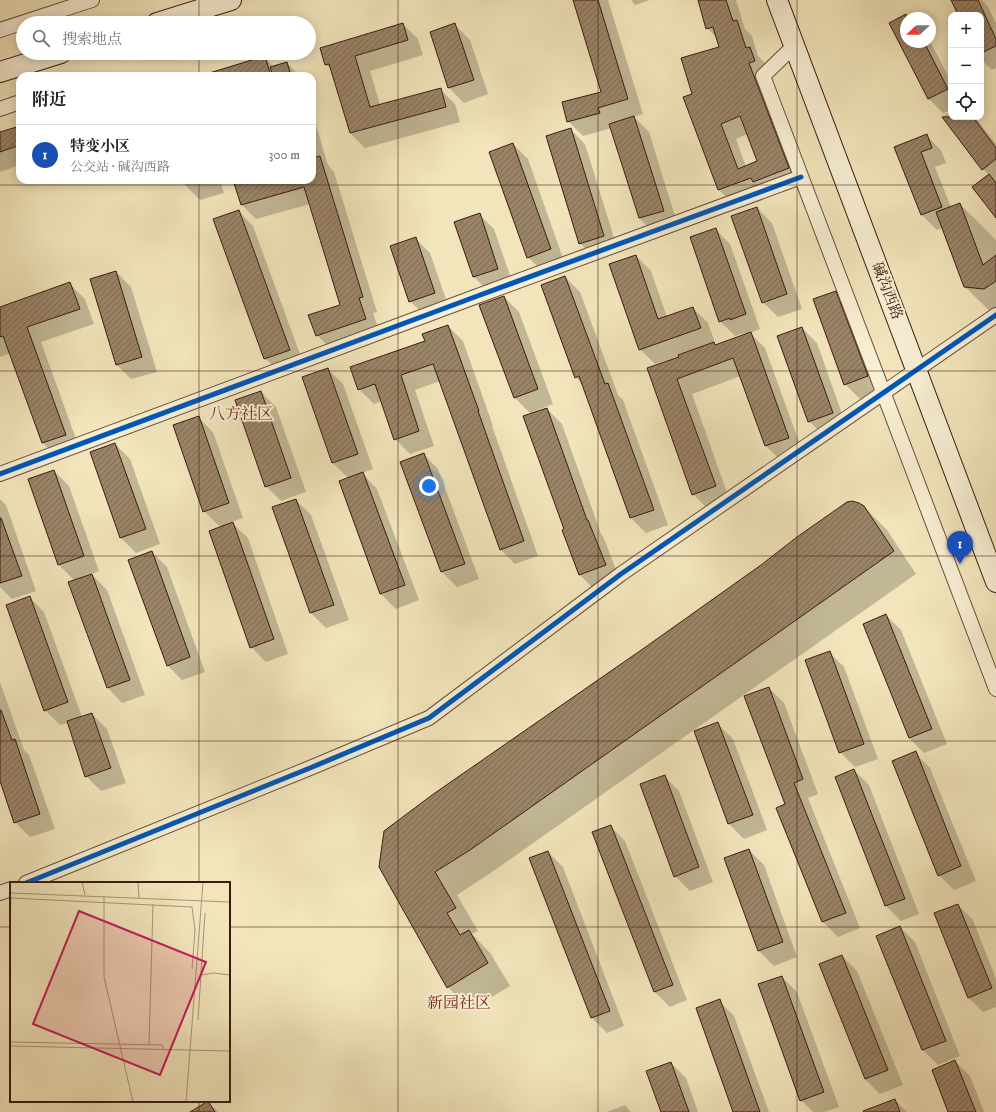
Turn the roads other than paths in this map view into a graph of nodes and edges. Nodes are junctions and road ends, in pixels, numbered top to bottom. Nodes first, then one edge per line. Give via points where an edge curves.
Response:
1 (92, 0) edge
2 (231, 0) edge
3 (777, 0) edge
4 (43, 16) edge
5 (180, 16) edge
6 (16, 25) edge
7 (0, 30) edge
8 (794, 46) junction
9 (39, 60) edge
10 (0, 72) edge
11 (16, 103) edge
12 (0, 108) edge
13 (801, 177) junction
14 (996, 315) edge
15 (916, 370) junction
16 (883, 394) junction
17 (0, 474) edge
18 (996, 582) edge
19 (996, 690) edge
20 (28, 882) edge
21 (10, 889) edge
22 (0, 893) edge

1 - 4 street
2 - 5 street
3 - 8 street, 碱沟西路
6 - 7 street
8 - 13 street via 763,76
8 - 15 street, 碱沟西路
9 - 10 street
11 - 12 street
13 - 16 street
13 - 17 street
14 - 15 street
15 - 16 street
15 - 18 street, 碱沟西路
16 - 19 street
16 - 20 street via 621,574 429,718
21 - 22 street

